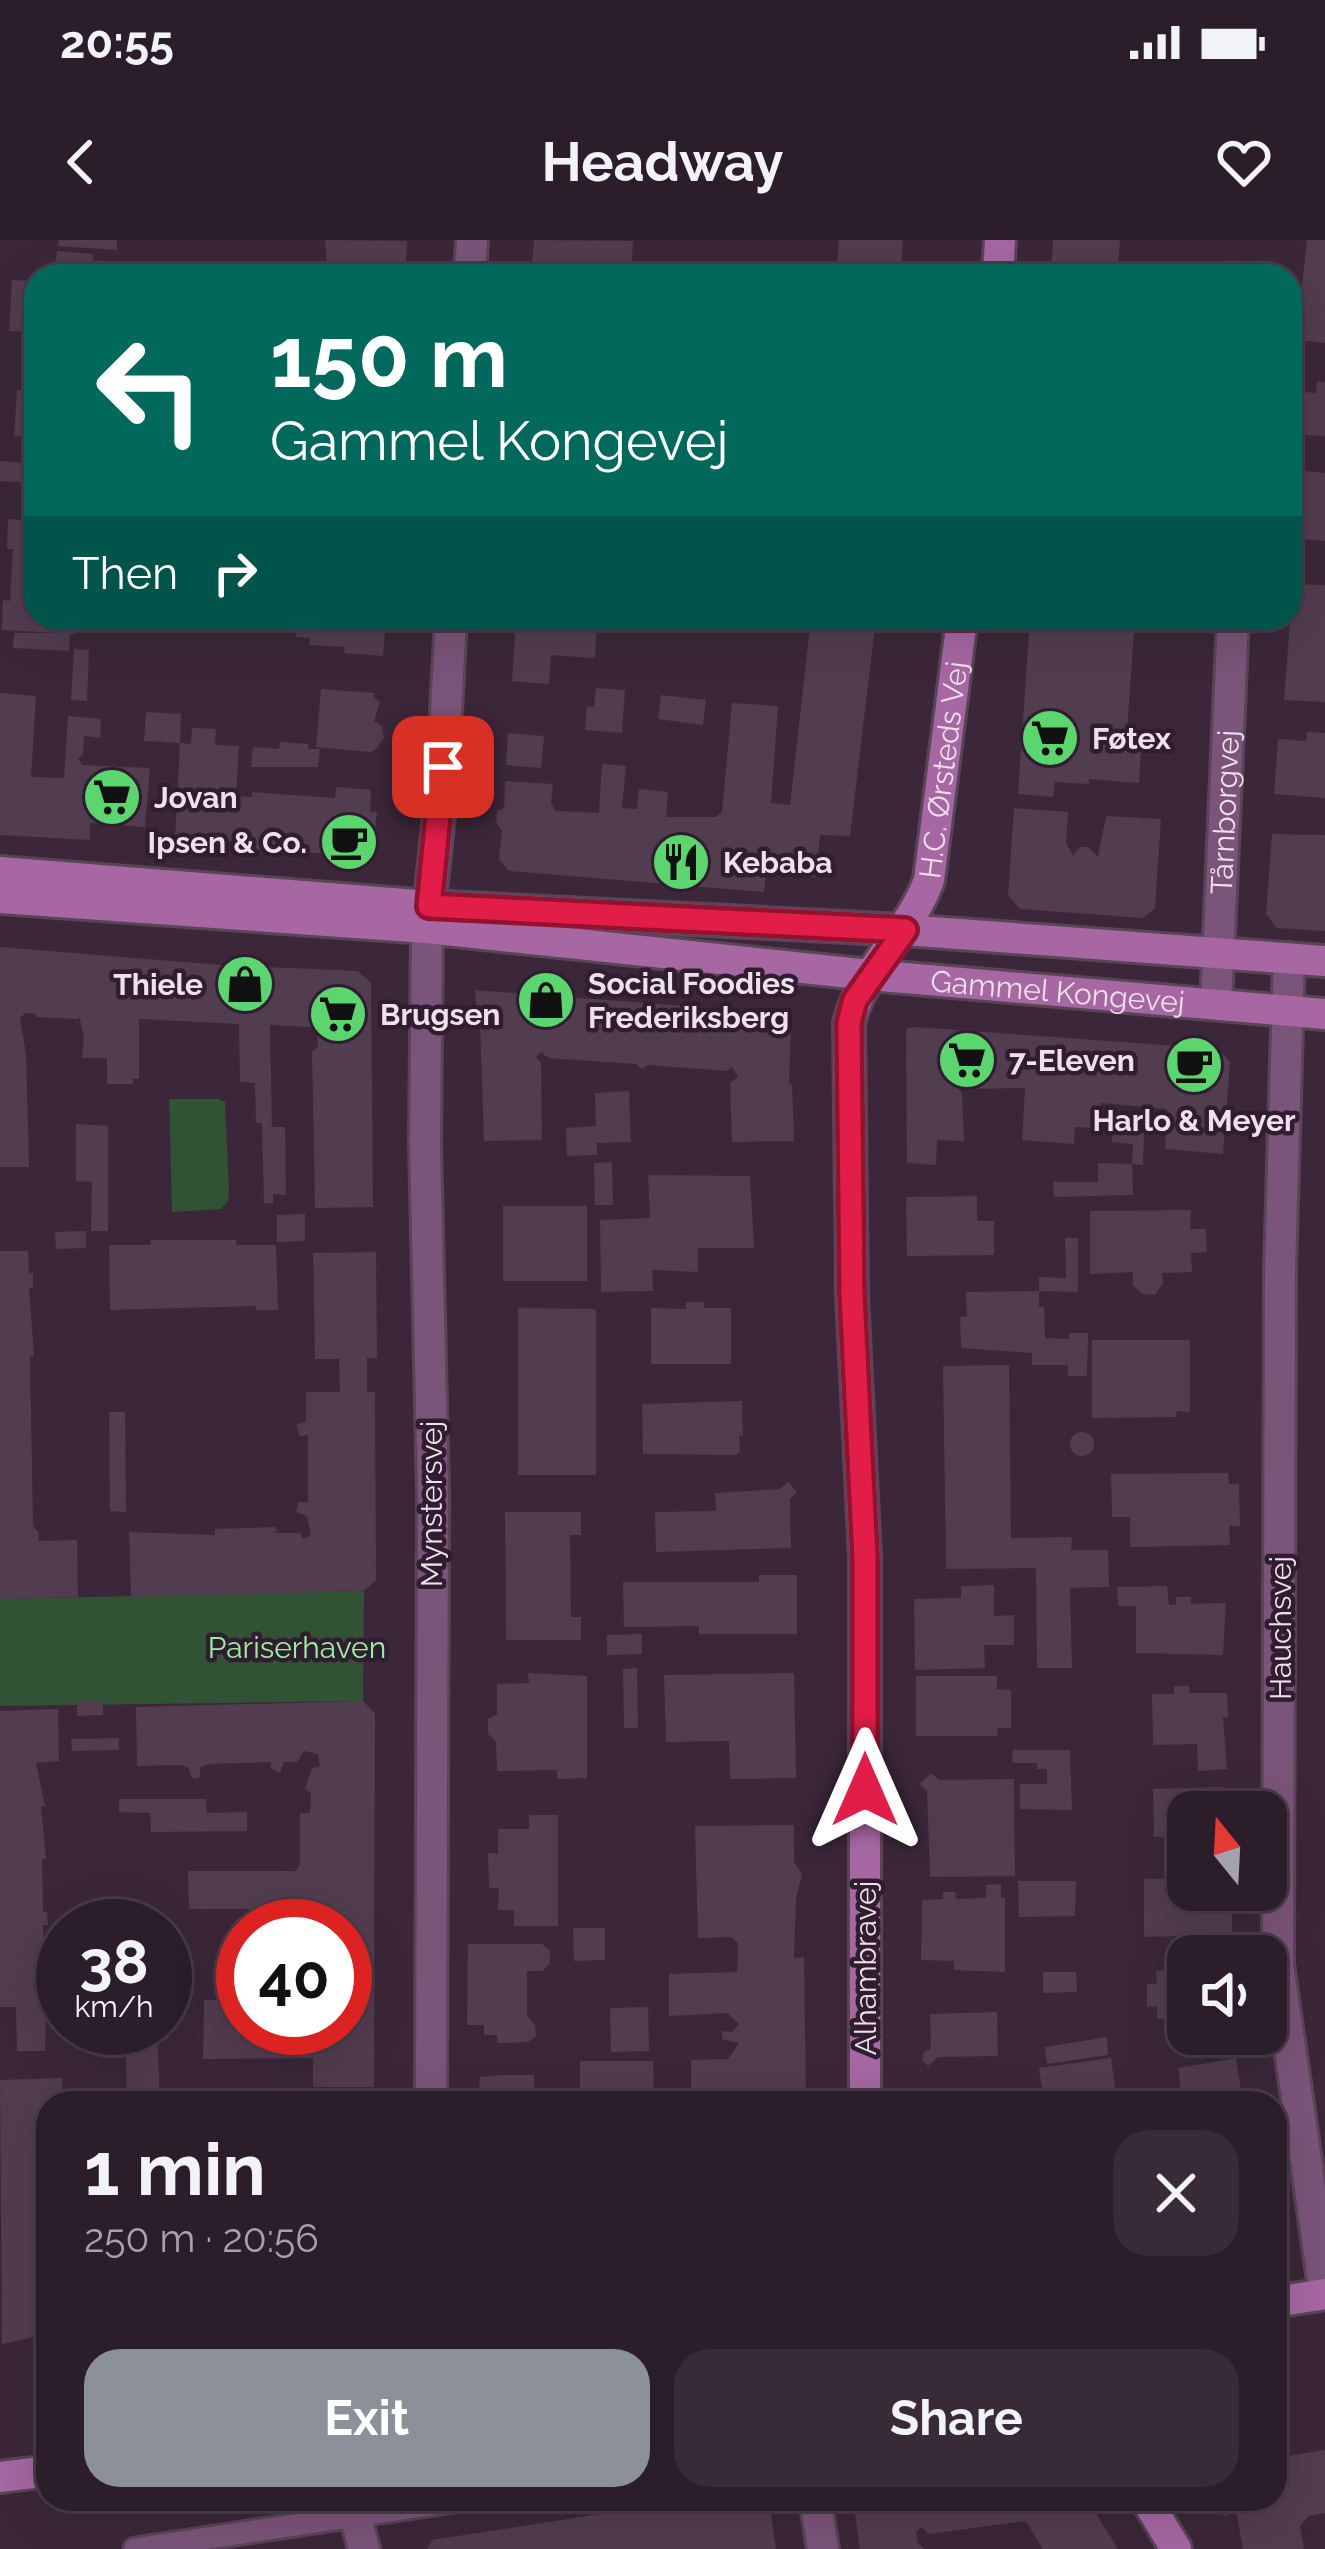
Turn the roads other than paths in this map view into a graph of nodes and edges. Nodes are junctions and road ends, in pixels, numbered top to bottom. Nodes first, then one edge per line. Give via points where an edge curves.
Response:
1 (450, 630) edge
2 (960, 630) edge
3 (1232, 630) edge
4 (0, 872) edge
5 (0, 898) edge
6 (428, 917) junction
7 (905, 930) junction
8 (1219, 950) junction
9 (1289, 958) junction
10 (1325, 961) edge
11 (870, 975) junction
12 (1216, 1004) junction
13 (1288, 1012) junction
14 (1325, 1014) edge
15 (431, 2091) edge
16 (865, 2091) edge
17 (1325, 2294) edge
18 (1287, 2300) edge
19 (36, 2472) edge
20 (0, 2477) edge
21 (337, 2511) edge
22 (354, 2511) edge
23 (817, 2511) edge
24 (1153, 2511) edge
25 (135, 2549) edge
26 (364, 2549) edge
27 (823, 2549) edge
28 (1175, 2549) edge

1 - 6 street, Mynstersvej
2 - 7 street, H.C. Ørsteds Vej via 929,880
3 - 8 street, Tårnborgvej
4 - 6 street, Gammel Kongevej
5 - 6 street, Gammel Kongevej
6 - 7 street, Gammel Kongevej
6 - 11 street, Gammel Kongevej
6 - 15 street, Mynstersvej
7 - 8 street, Gammel Kongevej
7 - 11 street, H.C. Ørsteds Vej
8 - 9 street, Gammel Kongevej
8 - 12 street, Tårnborgvej
9 - 10 street, Gammel Kongevej
9 - 13 street, Hauchsvej
11 - 12 street, Gammel Kongevej
11 - 16 street, Alhambravej via 849,1023 848,1087 865,1557
12 - 13 street, Gammel Kongevej
13 - 14 street, Gammel Kongevej
13 - 17 street, Hauchsvej via 1278,1964
17 - 18 street
19 - 20 street
21 - 25 lane
22 - 26 street
23 - 27 street
24 - 28 street

